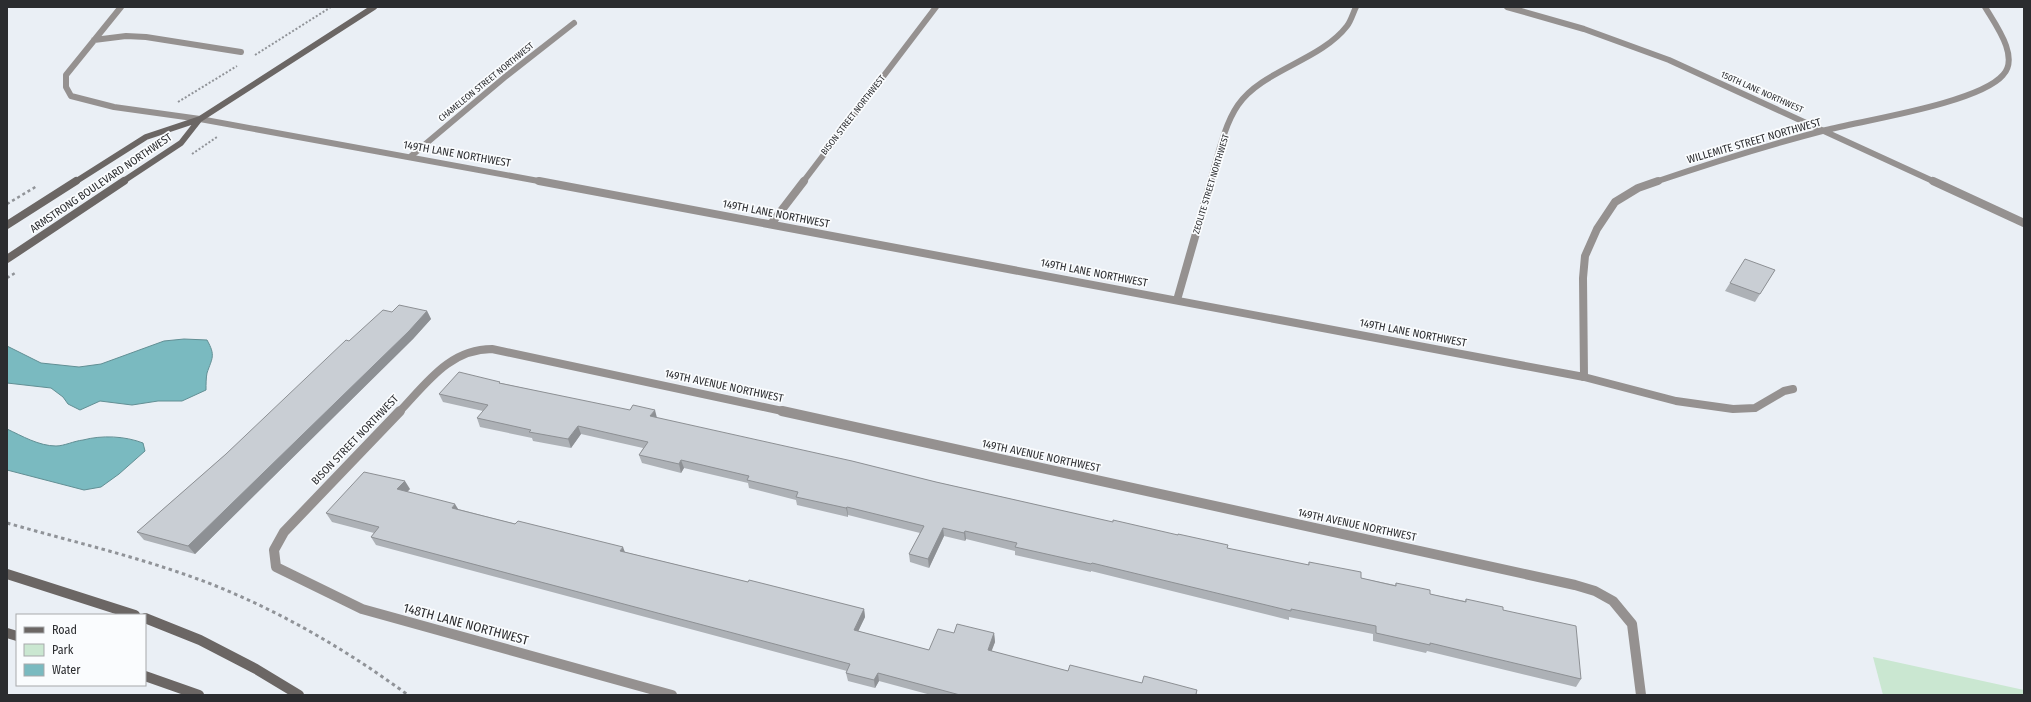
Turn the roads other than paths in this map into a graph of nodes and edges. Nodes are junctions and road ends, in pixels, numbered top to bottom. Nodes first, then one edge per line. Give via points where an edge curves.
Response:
1 (121, 7) edge
2 (374, 7) edge
3 (936, 7) edge
4 (1356, 7) edge
5 (1507, 7) edge
6 (1984, 7) edge
7 (574, 23) dead end
8 (94, 40) junction
9 (241, 52) dead end
10 (200, 119) junction
11 (1826, 130) junction
12 (410, 157) junction
13 (2024, 223) edge
14 (771, 224) junction
15 (7, 225) edge
16 (7, 259) edge
17 (1177, 300) junction
18 (461, 353) joint
19 (1584, 377) junction
20 (1793, 389) dead end
21 (274, 550) joint
22 (7, 574) edge
23 (132, 614) edge
24 (146, 618) edge
25 (146, 676) edge
26 (199, 695) edge
27 (299, 695) edge
28 (672, 695) edge
29 (1641, 695) edge

1 - 8 street, 149TH LANE NORTHWEST
2 - 10 main road, ARMSTRONG BOULEVARD NORTHWEST
3 - 14 street, BISON STREET NORTHWEST
4 - 17 street, ZEOLITE STREET NORTHWEST via 1347,26 1326,46 1266,80 1238,105 1222,141
5 - 11 street, 150TH LANE NORTHWEST via 1584,28 1638,48
6 - 11 street, WILLEMITE STREET NORTHWEST via 2005,40 2009,62 2004,75 1987,88 1947,102
7 - 12 street, CHAMELEON STREET NORTHWEST
8 - 9 street via 126,36 146,37
8 - 10 street, 149TH LANE NORTHWEST via 66,74 66,88 71,96 114,107
10 - 12 street, 149TH LANE NORTHWEST
10 - 15 main road, ARMSTRONG BOULEVARD NORTHWEST via 146,137
10 - 16 main road, ARMSTRONG BOULEVARD NORTHWEST via 181,143
11 - 13 street, 150TH LANE NORTHWEST
11 - 19 street, WILLEMITE STREET NORTHWEST via 1693,169 1638,188 1615,202 1596,229 1585,256 1582,278
12 - 14 street, 149TH LANE NORTHWEST
14 - 17 street, 149TH LANE NORTHWEST
17 - 19 street, 149TH LANE NORTHWEST
18 - 21 street, BISON STREET NORTHWEST via 444,365 289,527
18 - 29 street, 149TH AVENUE NORTHWEST via 485,348 500,349 1575,585 1613,600 1632,624
19 - 20 street, 149TH LANE NORTHWEST via 1676,401 1732,409 1755,408 1784,391
21 - 28 street, 148TH LANE NORTHWEST via 276,567 362,610
22 - 23 main road
24 - 27 main road via 200,640
25 - 26 main road

